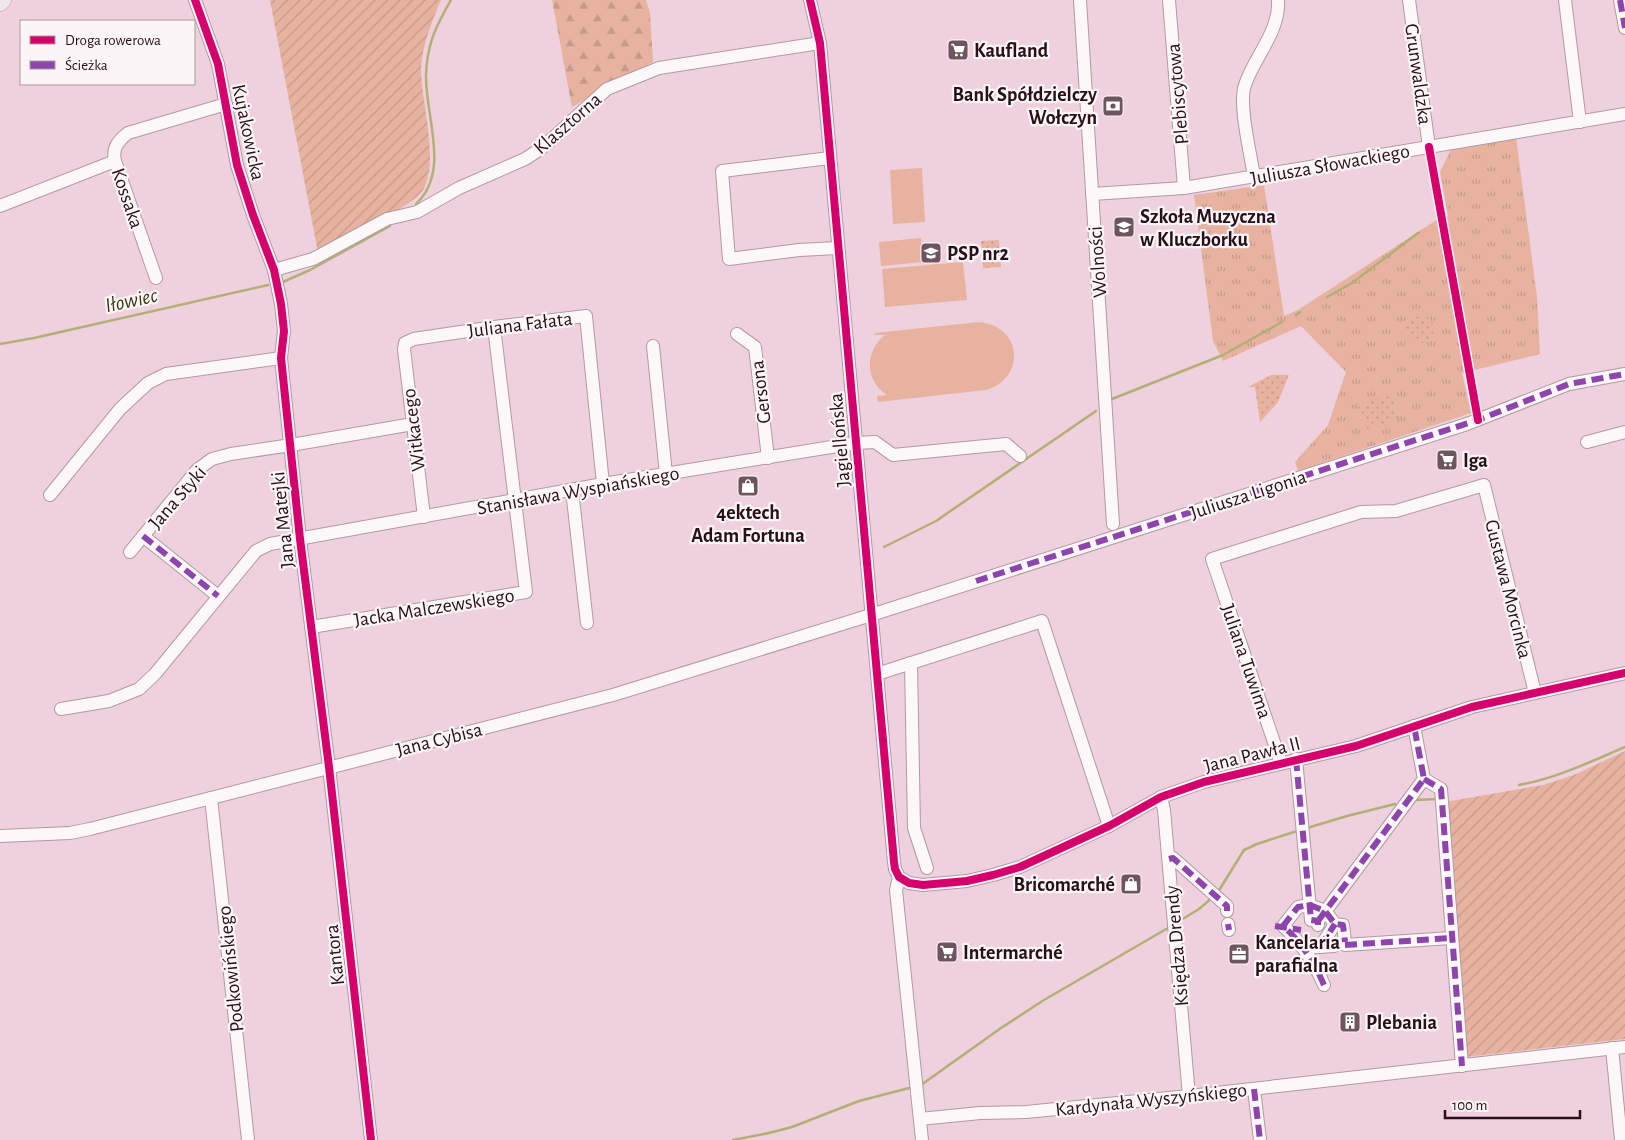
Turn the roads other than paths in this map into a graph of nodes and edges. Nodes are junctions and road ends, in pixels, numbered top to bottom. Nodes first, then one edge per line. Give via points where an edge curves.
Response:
1 (3, 0) edge
2 (194, 0) edge
3 (810, 0) edge
4 (1080, 0) edge
5 (1169, 0) edge
6 (1278, 0) edge
7 (1409, 0) edge
8 (1565, 0) edge
9 (1620, 0) edge
10 (0, 3) edge
11 (1625, 28) edge
12 (820, 44) junction
13 (226, 104) junction
14 (1625, 114) edge
15 (1580, 122) junction
16 (1429, 147) junction
17 (830, 158) junction
18 (115, 161) junction
19 (1254, 177) junction
20 (1184, 188) junction
21 (1092, 194) junction
22 (0, 206) edge
23 (838, 248) junction
24 (274, 270) junction
25 (156, 278) dead end
26 (494, 327) junction
27 (737, 334) dead end
28 (405, 343) joint
29 (653, 346) dead end
30 (281, 358) junction
31 (1625, 374) edge
32 (413, 424) junction
33 (1625, 432) edge
34 (1587, 442) dead end
35 (856, 443) junction
36 (291, 445) junction
37 (1020, 456) dead end
38 (768, 458) junction
39 (666, 474) junction
40 (603, 484) junction
41 (572, 490) junction
42 (50, 495) dead end
43 (515, 501) junction
44 (424, 517) junction
45 (1113, 524) dead end
46 (143, 536) junction
47 (300, 539) junction
48 (130, 552) dead end
49 (1212, 559) joint
50 (218, 596) junction
51 (871, 615) junction
52 (587, 623) dead end
53 (312, 627) junction
54 (910, 663) junction
55 (877, 674) junction
56 (1625, 674) edge
57 (1535, 693) junction
58 (61, 710) dead end
59 (1414, 726) junction
60 (1296, 760) junction
61 (1281, 763) junction
62 (330, 767) junction
63 (1424, 778) junction
64 (1161, 797) junction
65 (211, 798) junction
66 (1109, 826) junction
67 (0, 836) edge
68 (1168, 859) junction
69 (927, 868) dead end
70 (900, 877) junction
71 (1310, 905) junction
72 (1227, 911) dead end
73 (1335, 924) junction
74 (1315, 925) junction
75 (1280, 926) junction
76 (1451, 938) junction
77 (1341, 944) junction
78 (1320, 947) junction
79 (1304, 948) junction
80 (1324, 985) dead end
81 (1625, 1047) edge
82 (1612, 1048) junction
83 (1462, 1066) junction
84 (1254, 1089) junction
85 (1189, 1096) junction
86 (920, 1119) junction
87 (248, 1140) edge
88 (371, 1140) edge
89 (922, 1140) edge
90 (1260, 1140) edge
91 (1621, 1140) edge

1 - 10 main road
2 - 13 street, Kujakowicka via 218,64
3 - 12 street, Jagiellońska
4 - 21 street, Wolności
5 - 20 street, Plebiscytowa
6 - 19 street via 1275,24 1245,85 1242,98
7 - 16 street, Grunwaldzka
8 - 15 street
9 - 11 street
12 - 17 street, Jagiellońska
12 - 24 street, Klasztorna via 659,68 607,89 542,148 525,159 459,188 417,212 387,219 313,259
13 - 18 street, Kossaka via 128,134 118,142
13 - 24 street, Kujakowicka via 237,164
14 - 15 street, Juliusza Słowackiego
15 - 16 street, Juliusza Słowackiego
16 - 19 street, Juliusza Słowackiego
17 - 23 street, Jagiellońska
17 - 23 street via 722,171 729,259
18 - 22 street
18 - 25 street, Kossaka
19 - 20 street, Juliusza Słowackiego
20 - 21 street, Juliusza Słowackiego
21 - 45 street, Wolności
23 - 35 street, Jagiellońska
24 - 30 street, Jana Matejki via 284,331
26 - 28 street, Juliana Fałata
26 - 40 street, Juliana Fałata via 586,316
26 - 43 street
27 - 38 street, Gersona via 755,348
28 - 32 street, Witkacego
29 - 39 street
30 - 36 street, Jana Matejki
30 - 42 street via 166,374 148,383 120,409
31 - 51 street, Juliusza Ligonia via 1569,384 1478,420
32 - 36 street, Jana Styki
32 - 44 street, Witkacego
33 - 34 street
35 - 37 street, Jagiellońska via 875,442 893,455 1006,444
35 - 38 street, Stanisława Wyspiańskiego
35 - 51 street, Jagiellońska
36 - 46 street, Jana Styki via 212,459 197,470
36 - 47 street, Jana Matejki
38 - 39 street, Stanisława Wyspiańskiego
39 - 40 street, Stanisława Wyspiańskiego
40 - 41 street, Stanisława Wyspiańskiego
41 - 43 street, Stanisława Wyspiańskiego
41 - 52 street
43 - 44 street, Stanisława Wyspiańskiego
43 - 53 street, Jacka Malczewskiego via 526,592
44 - 47 street, Stanisława Wyspiańskiego
46 - 48 street, Jana Styki
46 - 50 street
47 - 50 street, Stanisława Wyspiańskiego via 270,544 256,552
47 - 53 street, Jana Matejki
49 - 57 street, Gustawa Morcinka via 1361,512 1396,511 1484,485
49 - 61 street, Juliana Tuwima
50 - 58 street, Stanisława Wyspiańskiego via 139,689 109,701
51 - 55 street, Jagiellońska
51 - 62 street, Jana Cybisa via 613,695
53 - 62 street, Jana Matejki
54 - 55 street
54 - 66 street via 1042,621
54 - 69 street via 914,828
55 - 70 street, Jagiellońska via 894,862
56 - 57 street, Jana Pawła II
57 - 59 street, Jana Pawła II via 1472,707
59 - 60 street, Jana Pawła II via 1356,746
59 - 63 street
60 - 61 street, Jana Pawła II
60 - 71 street
61 - 64 street, Jana Pawła II via 1204,782
62 - 65 street, Jana Cybisa
62 - 88 street, Kantora
63 - 74 street
63 - 76 street via 1441,789
64 - 66 street, Jana Pawła II
64 - 68 street, Księdza Drendy
65 - 67 street, Jana Cybisa via 90,829
65 - 87 street, Podkowińskiego
66 - 70 street, Jana Pawła II via 1020,867 993,875 923,885 909,883
68 - 72 street via 1173,858 1227,906
68 - 85 street, Księdza Drendy
70 - 86 street via 896,890
71 - 74 street
71 - 75 street via 1298,907
73 - 74 street
73 - 77 street via 1343,924
73 - 78 street
74 - 75 street
74 - 79 street
75 - 79 street
76 - 77 street
76 - 83 street
77 - 78 street
78 - 79 street
79 - 80 street
81 - 82 street, Kardynała Wyszyńskiego
82 - 83 street, Kardynała Wyszyńskiego
82 - 91 street
83 - 84 street, Kardynała Wyszyńskiego
84 - 85 street, Kardynała Wyszyńskiego
84 - 90 street
85 - 86 street, Kardynała Wyszyńskiego
86 - 89 street

